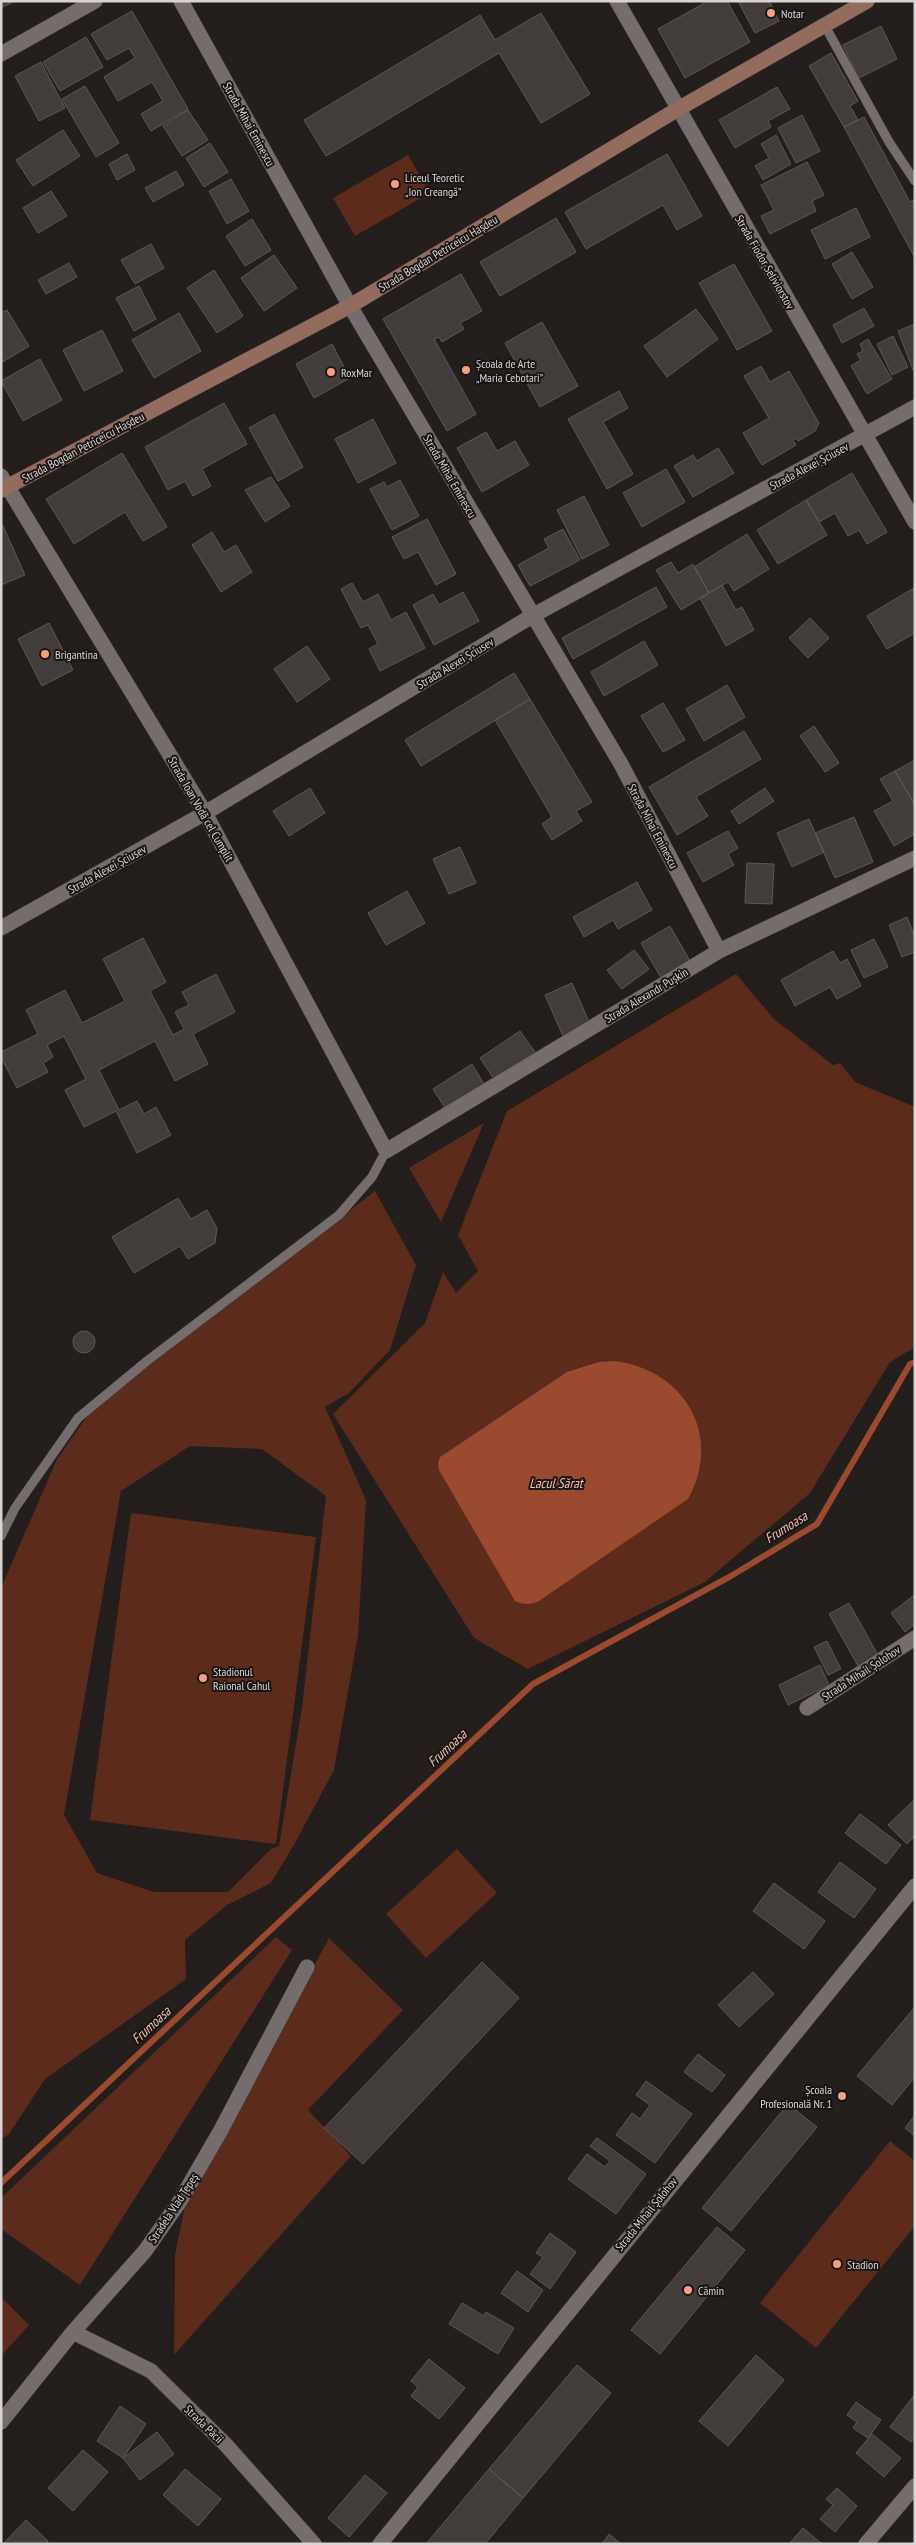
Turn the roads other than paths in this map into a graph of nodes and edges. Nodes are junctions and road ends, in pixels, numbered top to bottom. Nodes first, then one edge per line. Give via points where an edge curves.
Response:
1 (94, 1) edge
2 (181, 1) edge
3 (617, 1) edge
4 (867, 1) edge
5 (824, 26) junction
6 (1, 54) edge
7 (678, 110) junction
8 (915, 181) edge
9 (350, 306) junction
10 (915, 407) edge
11 (865, 436) junction
12 (3, 484) edge
13 (915, 522) edge
14 (532, 616) junction
15 (206, 813) junction
16 (915, 858) edge
17 (1, 928) edge
18 (719, 951) junction
19 (386, 1151) junction
20 (1, 1536) edge
21 (915, 1638) edge
22 (807, 1708) dead end
23 (915, 1886) edge
24 (307, 1967) dead end
25 (73, 2332) junction
26 (1, 2422) edge
27 (915, 2486) edge
28 (314, 2544) edge
29 (380, 2544) edge
30 (866, 2544) edge

1 - 6 street
2 - 9 street, Strada Mihai Eminescu
3 - 7 street, Strada Fiodor Seliviorstov
4 - 5 main road, Strada Bogdan Petriceicu Hașdeu
5 - 7 main road, Strada Bogdan Petriceicu Hașdeu
5 - 8 lane via 889,142
7 - 9 main road, Strada Bogdan Petriceicu Hașdeu
7 - 11 street, Strada Fiodor Seliviorstov
9 - 12 main road, Strada Bogdan Petriceicu Hașdeu
9 - 14 street, Strada Mihai Eminescu
10 - 11 street, Strada Alexei Șciusev
11 - 13 street, Strada Fiodor Seliviorstov
11 - 14 street, Strada Alexei Șciusev
12 - 15 street, Strada Ioan Vodă cel Cumplit
14 - 15 street, Strada Alexei Șciusev
14 - 18 street, Strada Mihai Eminescu via 621,764
15 - 17 street, Strada Alexei Șciusev
15 - 19 street, Strada Ioan Vodă cel Cumplit
16 - 18 street, Strada Alexandr Pușkin
18 - 19 street, Strada Alexandr Pușkin
19 - 20 lane via 372,1177 339,1215 146,1361 78,1418 15,1508
21 - 22 street, Strada Mihail Șolohov
23 - 29 street, Strada Mihail Șolohov
24 - 25 street, Stradela Vlad Țepeş via 180,2201 145,2251
25 - 26 street, Stradela Vlad Țepeş
25 - 28 street, Strada Păcii via 151,2371 226,2445
27 - 30 street

